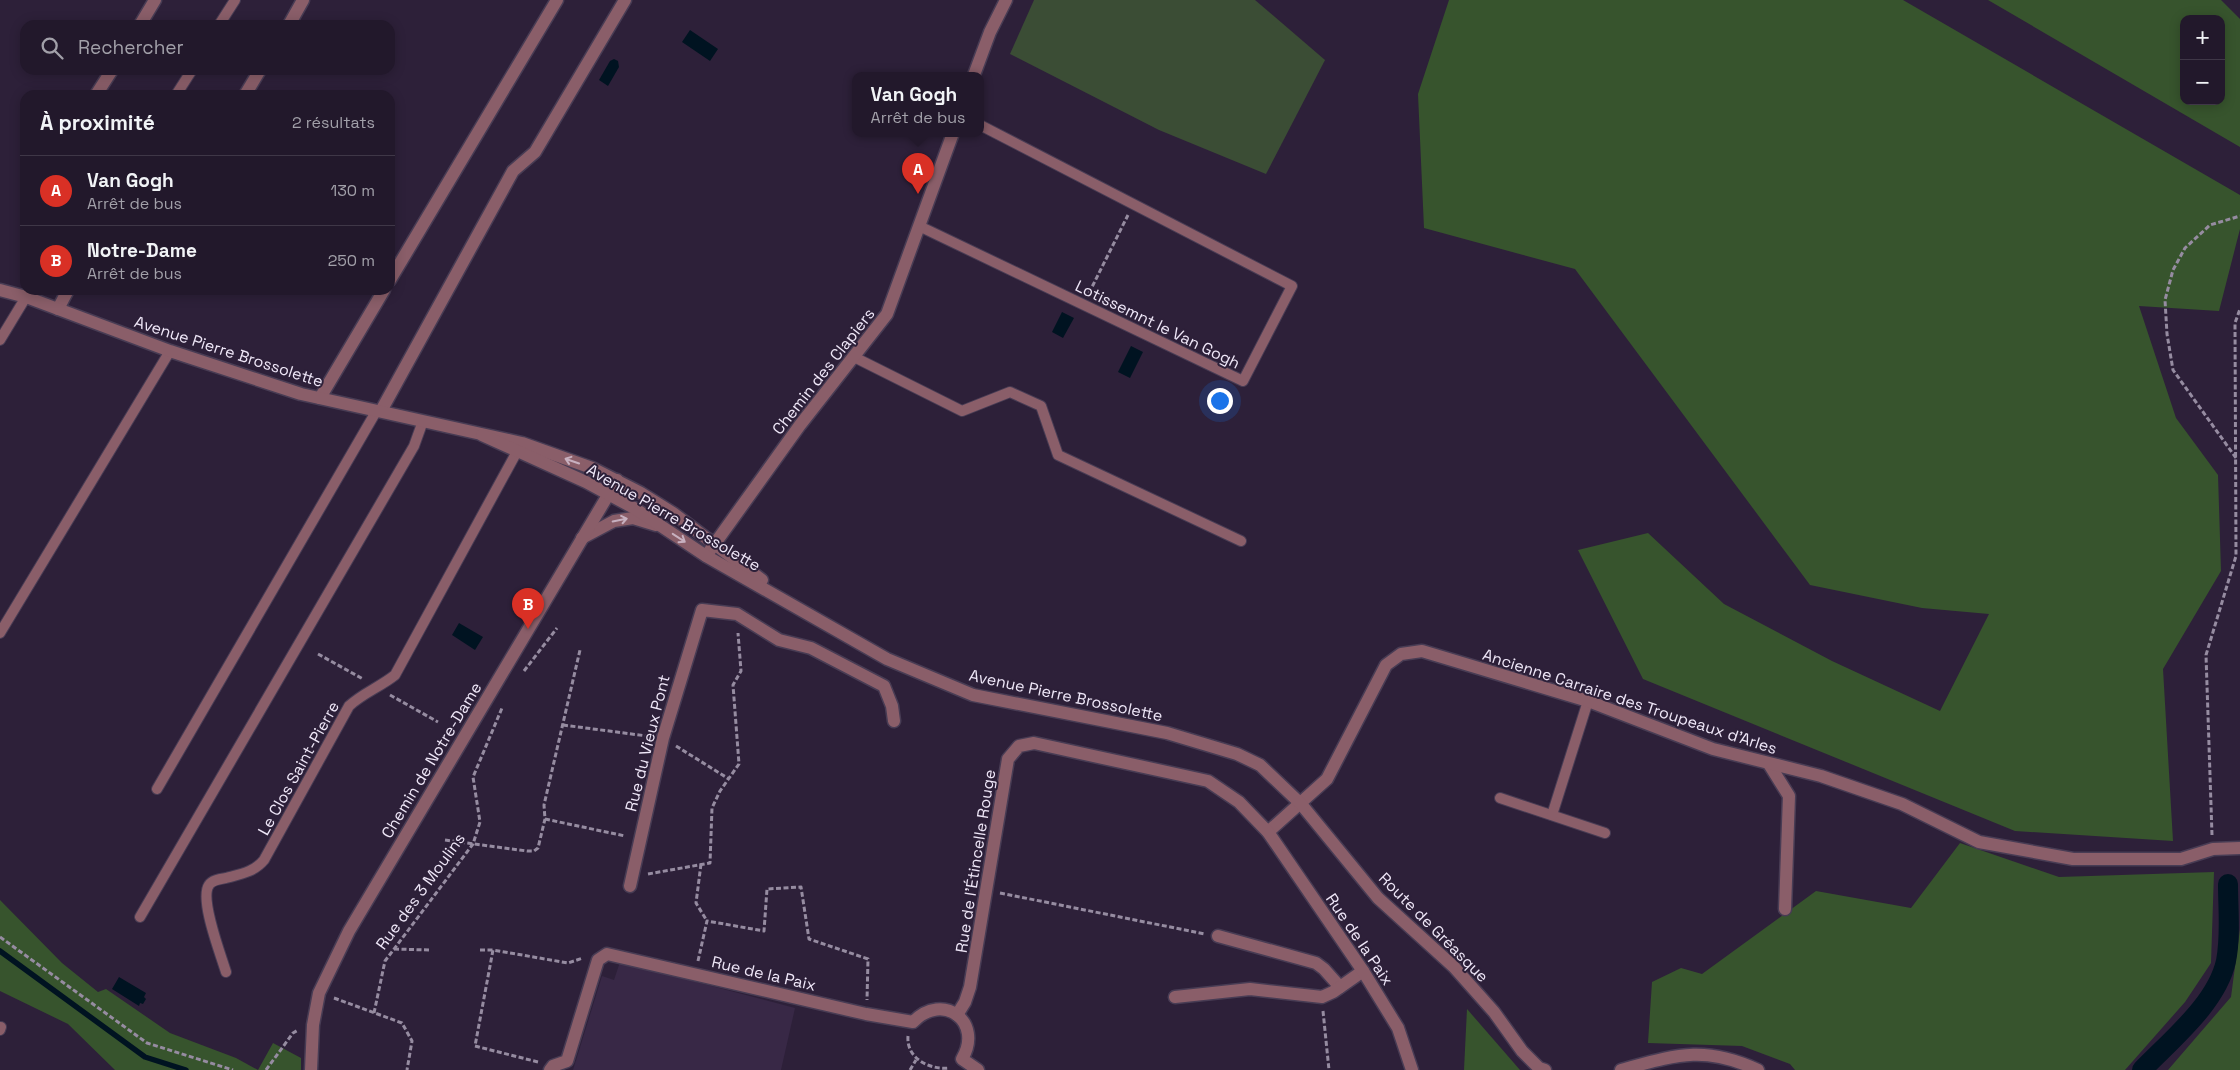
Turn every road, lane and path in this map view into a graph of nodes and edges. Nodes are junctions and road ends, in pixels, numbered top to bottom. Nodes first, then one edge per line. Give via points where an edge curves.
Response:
1 (155, 0) edge
2 (235, 0) edge
3 (303, 0) edge
4 (557, 0) edge
5 (625, 0) edge
6 (1006, 0) edge
7 (143, 20) edge
8 (222, 20) edge
9 (292, 20) edge
10 (975, 72) edge
11 (109, 75) edge
12 (189, 75) edge
13 (257, 75) edge
14 (99, 90) edge
15 (179, 90) edge
16 (248, 90) edge
17 (984, 127) edge
18 (952, 137) edge
19 (1134, 204) junction
20 (2240, 216) edge
21 (919, 226) junction
22 (395, 272) edge
23 (0, 290) edge
24 (65, 295) edge
25 (381, 295) edge
26 (26, 298) junction
27 (1083, 304) junction
28 (58, 309) junction
29 (2240, 309) edge
30 (0, 340) edge
31 (170, 351) junction
32 (854, 357) junction
33 (320, 398) junction
34 (379, 410) junction
35 (423, 421) junction
36 (520, 447) junction
37 (2236, 458) junction
38 (617, 480) junction
39 (607, 495) junction
40 (662, 526) junction
41 (582, 538) junction
42 (1241, 541) dead end
43 (716, 543) junction
44 (706, 556) junction
45 (794, 604) junction
46 (737, 614) junction
47 (557, 628) dead end
48 (0, 633) edge
49 (580, 650) dead end
50 (521, 674) dead end
51 (1588, 701) junction
52 (502, 707) dead end
53 (894, 721) dead end
54 (563, 725) junction
55 (663, 738) junction
56 (1769, 764) junction
57 (729, 778) junction
58 (157, 789) dead end
59 (1500, 798) dead end
60 (1301, 804) junction
61 (1552, 815) junction
62 (545, 819) junction
63 (1268, 832) junction
64 (1605, 833) dead end
65 (640, 839) junction
66 (445, 840) dead end
67 (473, 844) junction
68 (2240, 848) edge
69 (2213, 849) junction
70 (701, 864) junction
71 (631, 881) joint
72 (986, 890) junction
73 (1786, 909) dead end
74 (140, 917) dead end
75 (707, 921) junction
76 (1218, 936) joint
77 (0, 937) edge
78 (394, 949) junction
79 (429, 950) dead end
80 (480, 950) dead end
81 (493, 950) junction
82 (586, 956) dead end
83 (1363, 971) junction
84 (226, 972) dead end
85 (696, 974) junction
86 (1340, 987) junction
87 (319, 993) junction
88 (1175, 997) dead end
89 (1322, 997) junction
90 (374, 1013) junction
91 (866, 1014) junction
92 (957, 1015) junction
93 (913, 1022) junction
94 (313, 1026) junction
95 (962, 1059) junction
96 (916, 1060) junction
97 (311, 1065) edge
98 (552, 1068) edge
99 (233, 1070) edge
100 (266, 1070) edge
101 (408, 1070) edge
102 (910, 1070) edge
103 (978, 1070) edge
104 (1329, 1070) edge
105 (1412, 1070) edge
106 (1545, 1070) edge
107 (1621, 1070) edge
108 (1758, 1070) edge

1 - 7 street
2 - 8 lane
3 - 9 street
4 - 22 street
5 - 34 street via 535,152 513,172
6 - 10 street
11 - 14 street
12 - 15 lane
13 - 16 street
17 - 19 lane, Lotissemnt le Van Gogh
18 - 21 street, Chemin des Clapiers
19 - 27 path
19 - 27 lane, Lotissemnt le Van Gogh via 1292,286 1243,381
20 - 37 path via 2210,224 2185,248 2173,270 2165,300 2174,370
21 - 27 lane, Lotissemnt le Van Gogh
21 - 32 street, Chemin des Clapiers via 887,314
23 - 26 street, Avenue Pierre Brossolette
24 - 28 street
25 - 33 street
26 - 28 street, Avenue Pierre Brossolette
26 - 30 lane
28 - 31 street, Avenue Pierre Brossolette
29 - 37 path via 2235,323
31 - 33 street, Avenue Pierre Brossolette
31 - 48 lane
32 - 42 lane via 962,411 1010,392 1041,406 1058,456
32 - 43 street, Chemin des Clapiers via 800,425
33 - 34 street, Avenue Pierre Brossolette
34 - 35 street, Avenue Pierre Brossolette
34 - 58 lane
35 - 36 street, Avenue Pierre Brossolette
35 - 74 lane via 414,446
38 -> 36 street, Avenue Pierre Brossolette via 592,468
36 - 39 street, Avenue Pierre Brossolette
36 - 84 lane, Le Clos Saint-Pierre via 395,675 349,706 264,860 249,872 213,881 208,886 205,898
37 - 69 path via 2236,556 2206,655
38 - 39 street, Chemin de Notre-Dame
38 - 43 street, Avenue Pierre Brossolette
39 - 40 street, Avenue Pierre Brossolette
39 - 41 street, Chemin de Notre-Dame
41 -> 40 street via 614,521 633,518
40 -> 44 street, Avenue Pierre Brossolette
41 - 87 street, Chemin de Notre-Dame via 349,931
43 - 44 street, Chemin des Clapiers
43 - 45 street, Avenue Pierre Brossolette
44 - 45 street, Avenue Pierre Brossolette
45 - 60 street, Avenue Pierre Brossolette via 888,659 973,695 1167,734 1237,754 1260,765
46 - 53 street via 779,640 810,648 884,686
46 - 55 street, Rue du Vieux Pont via 702,610
46 - 57 path via 741,671 732,686 740,764
47 - 50 path
49 - 54 path
51 - 56 street, Ancienne Carraire des Troupeaux d'Arles via 1713,749
51 - 60 street, Ancienne Carraire des Troupeaux d'Arles via 1422,651 1401,654 1386,665 1327,778
51 - 61 lane
52 - 67 path, Rue des 3 Moulins via 473,777 480,822
54 - 55 path
54 - 62 path via 544,805
55 - 57 path
55 - 65 street, Rue du Vieux Pont
56 - 69 street, Ancienne Carraire des Troupeaux d'Arles via 1821,776 1902,804 1979,842 2073,859 2181,859
56 - 73 street via 1789,796
57 - 70 path via 712,808 710,863
59 - 61 lane
60 - 63 street, Ancienne Carraire des Troupeaux d'Arles
60 - 106 street, Route de Gréasque via 1378,898 1454,967 1494,1012 1522,1051
61 - 64 lane
62 - 65 path
62 - 67 path via 538,848 534,852
63 - 72 street, Rue de l'Étincelle Rouge via 1239,802 1208,781 1034,743 1019,746 1008,759
63 - 83 street, Rue de la Paix
65 - 71 street, Rue du Vieux Pont
66 - 67 path
67 - 78 path, Rue des 3 Moulins
68 - 69 street, Ancienne Carraire des Troupeaux d'Arles
70 - 71 path
70 - 75 path via 696,903
72 - 76 path
72 - 92 street, Rue de l'Étincelle Rouge via 970,987
75 - 85 path
75 - 91 path via 764,931 767,889 801,887 809,939 868,959
76 - 86 street via 1316,963
77 - 99 path via 147,1043
78 - 79 path
78 - 90 path, Rue des 3 Moulins via 385,961
80 - 81 path
81 - 82 path via 568,963
81 - 98 path via 475,1046
83 - 86 street
83 - 105 street, Rue de la Paix via 1398,1028
85 - 91 street, Rue de la Paix
85 - 98 street, Rue de la Paix via 607,954 598,960 567,1061
86 - 89 street
87 - 90 path
87 - 94 street, Chemin de Notre-Dame
88 - 89 street via 1250,989
89 - 104 path
90 - 101 path via 402,1023 412,1041
91 - 93 street, Rue de la Paix
92 - 93 street via 939,1008 929,1010
92 - 95 street via 964,1022 970,1041
93 - 96 path via 908,1042
94 - 97 street, Chemin de Notre-Dame
94 - 100 path via 304,1026 293,1032
95 - 96 path via 944,1069 924,1066
95 - 103 street
96 - 102 path
107 - 108 street via 1667,1057 1702,1053 1734,1059

